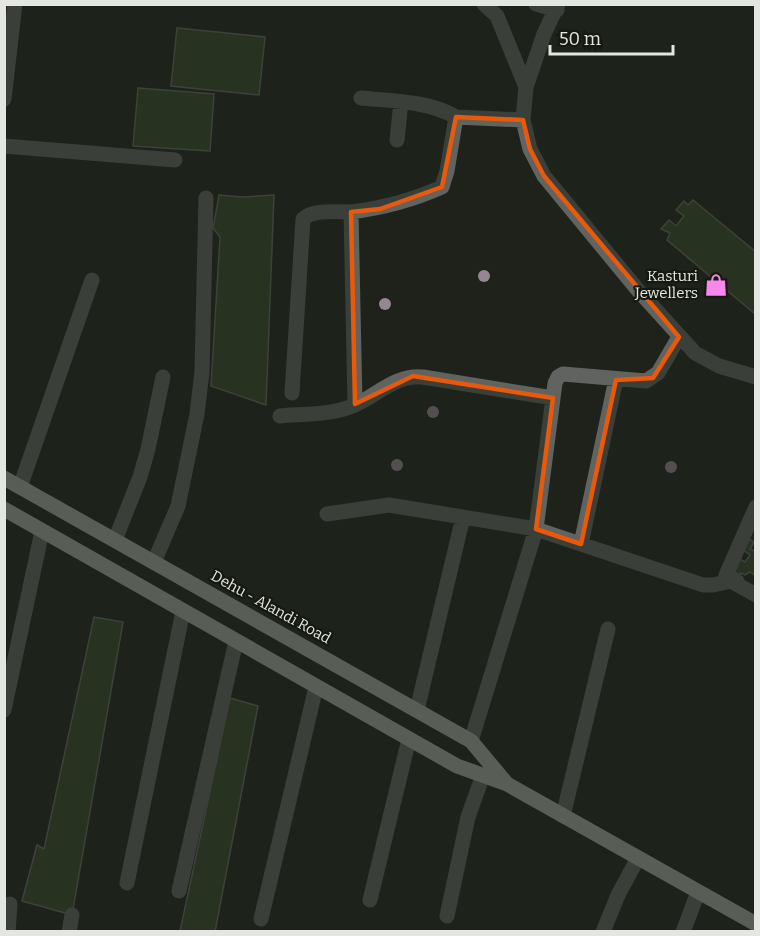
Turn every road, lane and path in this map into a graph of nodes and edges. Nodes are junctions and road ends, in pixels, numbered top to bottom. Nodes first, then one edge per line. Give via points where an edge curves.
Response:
1 (15, 4) edge
2 (484, 4) edge
3 (536, 4) edge
4 (557, 7) edge
5 (526, 87) junction
6 (361, 98) dead end
7 (4, 99) edge
8 (401, 102) junction
9 (456, 117) junction
10 (523, 120) junction
11 (397, 140) dead end
12 (4, 146) edge
13 (174, 160) dead end
14 (206, 198) dead end
15 (351, 212) junction
16 (92, 280) dead end
17 (679, 336) junction
18 (163, 377) dead end
19 (756, 377) edge
20 (616, 379) junction
21 (292, 393) dead end
22 (553, 398) junction
23 (355, 404) junction
24 (280, 416) dead end
25 (4, 478) edge
26 (20, 487) junction
27 (756, 507) edge
28 (4, 509) edge
29 (327, 514) dead end
30 (463, 517) junction
31 (536, 529) junction
32 (42, 531) junction
33 (115, 540) junction
34 (581, 544) junction
35 (154, 562) junction
36 (756, 593) edge
37 (183, 611) junction
38 (608, 629) dead end
39 (236, 641) junction
40 (316, 687) junction
41 (4, 710) edge
42 (417, 710) junction
43 (409, 739) junction
44 (471, 741) junction
45 (483, 775) junction
46 (507, 784) junction
47 (563, 816) junction
48 (638, 858) junction
49 (127, 883) dead end
50 (179, 891) dead end
51 (698, 892) junction
52 (370, 900) dead end
53 (10, 904) dead end
54 (72, 915) dead end
55 (447, 916) dead end
56 (261, 919) dead end
57 (756, 924) edge
58 (8, 932) edge
59 (69, 932) edge
60 (603, 932) edge
61 (683, 932) edge

1 - 7 street
2 - 5 street via 497,16
3 - 4 street
4 - 5 street
5 - 10 street
6 - 8 street
8 - 9 street via 444,110
8 - 11 street
9 - 10 street
9 - 15 street via 442,187 380,208
10 - 17 street via 530,149 544,176
12 - 13 street
14 - 35 street via 202,372 197,414 178,506
15 - 21 street via 314,213 303,219
15 - 23 street
16 - 26 street
17 - 19 street via 695,353 711,362
17 - 20 street via 653,378
18 - 33 street via 140,477
20 - 22 street via 563,374 555,383
20 - 34 street
22 - 23 street via 413,376
22 - 31 street
23 - 24 street via 332,412
25 - 26 main road, Dehu - Alandi Road
26 - 33 main road, Dehu - Alandi Road
27 - 36 street via 726,575
28 - 32 main road, Dehu - Alandi Road
29 - 30 street via 389,505
30 - 31 street
30 - 42 street
31 - 34 street
31 - 44 street
32 - 37 main road, Dehu - Alandi Road
32 - 41 street
33 - 35 main road, Dehu - Alandi Road
34 - 36 street via 703,585 731,581
35 - 42 main road, Dehu - Alandi Road
37 - 39 main road, Dehu - Alandi Road
37 - 49 street
38 - 47 street
39 - 40 main road, Dehu - Alandi Road
39 - 50 street
40 - 43 main road, Dehu - Alandi Road
40 - 56 street
42 - 44 main road, Dehu - Alandi Road
43 - 45 main road, Dehu - Alandi Road via 457,766
43 - 52 street
44 - 46 main road, Dehu - Alandi Road
45 - 46 main road, Dehu - Alandi Road
45 - 55 street via 468,817
46 - 47 main road, Dehu - Alandi Road
47 - 48 main road, Dehu - Alandi Road
48 - 51 main road, Dehu - Alandi Road
48 - 60 street
51 - 57 main road, Dehu - Alandi Road
51 - 61 street
53 - 58 street
54 - 59 street

